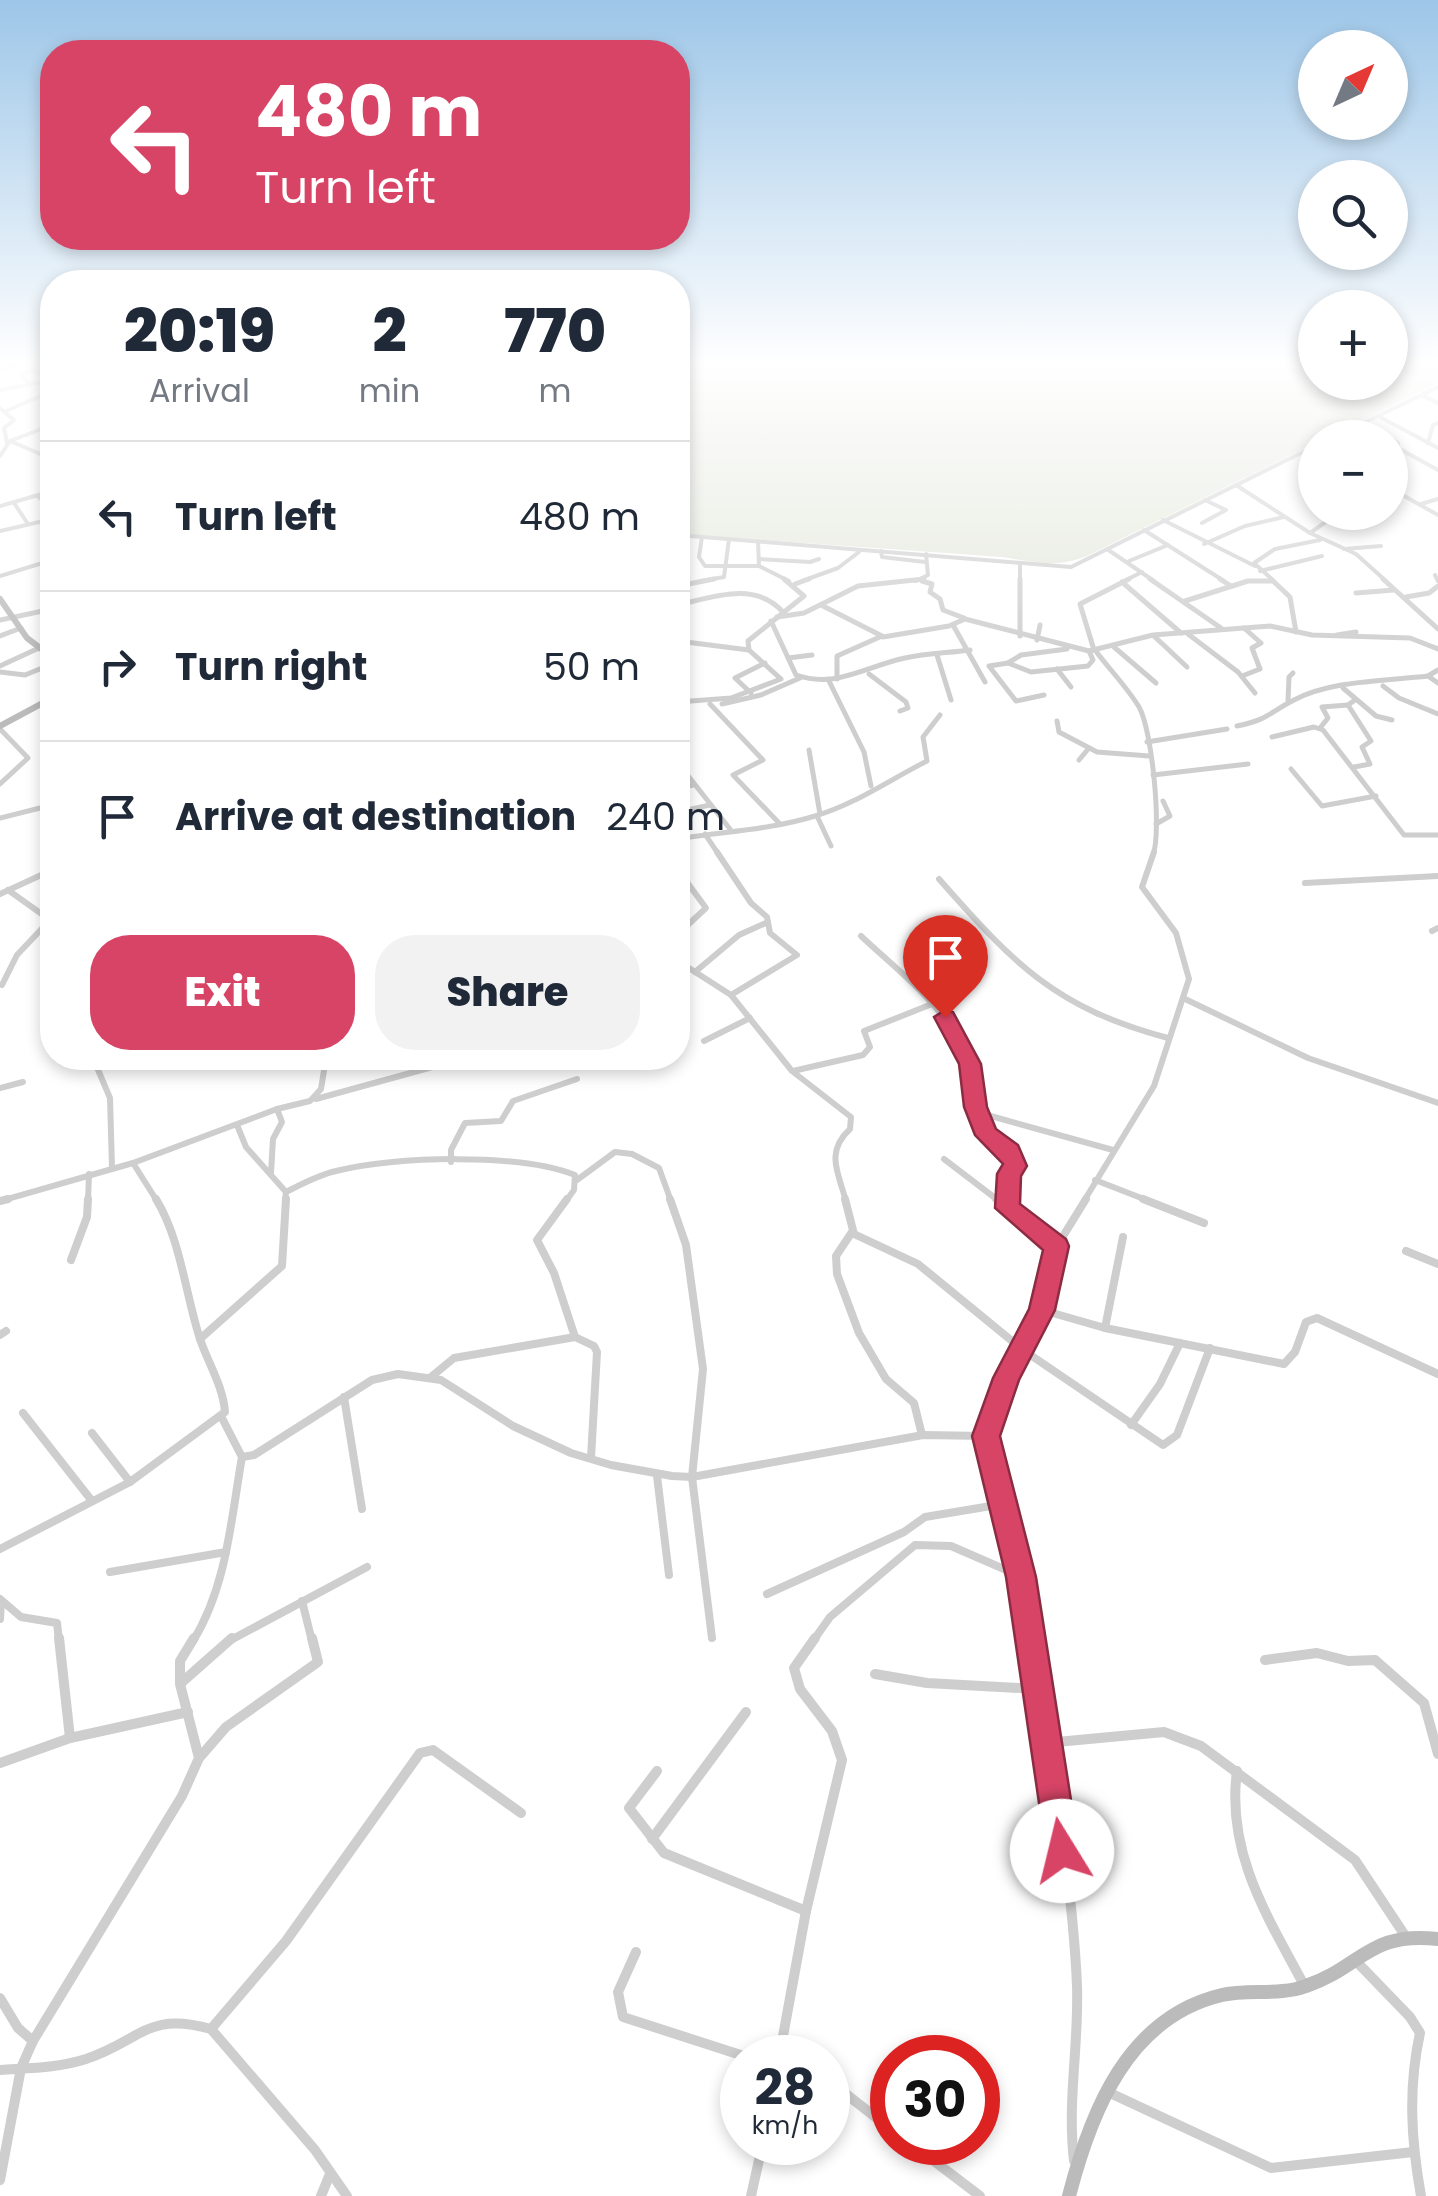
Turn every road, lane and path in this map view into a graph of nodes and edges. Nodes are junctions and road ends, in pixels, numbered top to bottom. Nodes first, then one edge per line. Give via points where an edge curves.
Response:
1 (1270, 467) edge
2 (1234, 484) junction
3 (40, 494) edge
4 (36, 495) junction
5 (40, 498) edge
6 (1408, 498) edge
7 (1438, 498) edge
8 (1204, 499) junction
9 (14, 503) junction
10 (1420, 504) junction
11 (0, 506) edge
12 (1438, 514) edge
13 (1286, 516) junction
14 (1162, 519) junction
15 (40, 521) edge
16 (1202, 523) dead end
17 (28, 524) junction
18 (1143, 529) junction
19 (0, 530) edge
20 (1315, 530) edge
21 (1310, 534) junction
22 (690, 536) edge
23 (702, 537) junction
24 (729, 539) junction
25 (758, 540) junction
26 (1322, 540) junction
27 (1169, 544) junction
28 (1204, 544) junction
29 (1381, 546) dead end
30 (1107, 549) junction
31 (1343, 549) junction
32 (862, 550) junction
33 (882, 551) junction
34 (926, 554) junction
35 (1322, 556) dead end
36 (820, 560) dead end
37 (759, 562) junction
38 (924, 562) junction
39 (1020, 562) junction
40 (1128, 562) junction
41 (40, 564) edge
42 (726, 566) junction
43 (1258, 569) junction
44 (1144, 572) junction
45 (0, 576) edge
46 (922, 580) junction
47 (1437, 580) edge
48 (1122, 582) junction
49 (1272, 582) junction
50 (690, 584) edge
51 (794, 584) junction
52 (1231, 586) junction
53 (1395, 590) junction
54 (1356, 593) dead end
55 (1404, 598) junction
56 (0, 599) edge
57 (1185, 601) junction
58 (690, 604) edge
59 (821, 605) junction
60 (40, 611) edge
61 (782, 612) junction
62 (13, 616) junction
63 (774, 619) junction
64 (965, 619) junction
65 (0, 620) edge
66 (1353, 621) dead end
67 (952, 625) junction
68 (1040, 625) dead end
69 (21, 628) junction
70 (1244, 628) junction
71 (1438, 629) edge
72 (1223, 630) junction
73 (1296, 632) junction
74 (1184, 633) junction
75 (1153, 635) junction
76 (1356, 635) junction
77 (0, 636) edge
78 (1020, 636) junction
79 (883, 637) junction
80 (1036, 640) junction
81 (690, 643) edge
82 (1113, 646) junction
83 (40, 647) joint
84 (1068, 648) junction
85 (1438, 649) edge
86 (749, 650) junction
87 (970, 650) junction
88 (1093, 651) junction
89 (812, 655) dead end
90 (937, 655) junction
91 (1123, 655) junction
92 (788, 658) junction
93 (1102, 662) junction
94 (765, 663) junction
95 (1008, 663) junction
96 (40, 667) edge
97 (1187, 667) dead end
98 (1056, 668) junction
99 (0, 669) edge
100 (1438, 670) edge
101 (868, 673) junction
102 (1294, 673) dead end
103 (1242, 676) junction
104 (1428, 676) junction
105 (800, 678) junction
106 (828, 679) junction
107 (837, 679) junction
108 (985, 682) dead end
109 (1156, 682) dead end
110 (1438, 683) edge
111 (1382, 684) junction
112 (1071, 687) dead end
113 (1342, 688) junction
114 (751, 693) junction
115 (1254, 693) dead end
116 (1044, 695) dead end
117 (951, 700) dead end
118 (1355, 700) junction
119 (1288, 701) junction
120 (690, 703) edge
121 (1348, 704) junction
122 (40, 705) edge
123 (710, 705) junction
124 (900, 711) dead end
125 (1438, 714) edge
126 (940, 716) dead end
127 (1057, 720) dead end
128 (1392, 720) dead end
129 (1238, 726) dead end
130 (0, 728) edge
131 (1320, 728) junction
132 (1227, 729) dead end
133 (1272, 737) dead end
134 (1147, 742) junction
135 (1088, 748) junction
136 (809, 750) dead end
137 (1149, 756) junction
138 (1079, 760) dead end
139 (1248, 764) dead end
140 (1354, 767) junction
141 (1292, 768) dead end
142 (1153, 774) junction
143 (690, 780) edge
144 (0, 784) edge
145 (694, 786) junction
146 (870, 786) junction
147 (690, 787) edge
148 (1376, 796) junction
149 (1163, 800) dead end
150 (710, 805) junction
151 (40, 808) edge
152 (690, 809) edge
153 (818, 815) junction
154 (0, 818) edge
155 (1156, 824) junction
156 (782, 825) junction
157 (730, 830) junction
158 (705, 834) junction
159 (1438, 835) edge
160 (690, 837) edge
161 (831, 846) dead end
162 (40, 876) edge
163 (1438, 876) edge
164 (939, 879) dead end
165 (1305, 884) dead end
166 (690, 891) edge
167 (4, 892) edge
168 (40, 914) edge
169 (768, 922) junction
170 (690, 923) edge
171 (40, 931) edge
172 (861, 936) dead end
173 (690, 969) edge
174 (694, 972) junction
175 (2, 985) edge
176 (731, 995) junction
177 (1183, 998) junction
178 (932, 1004) junction
179 (750, 1018) junction
180 (1168, 1038) junction
181 (704, 1041) dead end
182 (98, 1070) edge
183 (324, 1070) edge
184 (419, 1070) edge
185 (792, 1071) junction
186 (578, 1079) dead end
187 (23, 1082) dead end
188 (0, 1088) edge
189 (310, 1101) junction
190 (1438, 1103) edge
191 (276, 1109) junction
192 (980, 1113) junction
193 (237, 1125) junction
194 (1113, 1150) junction
195 (944, 1159) dead end
196 (451, 1162) junction
197 (133, 1163) junction
198 (112, 1168) junction
199 (90, 1174) junction
200 (271, 1174) junction
201 (577, 1180) junction
202 (1095, 1180) junction
203 (286, 1192) junction
204 (0, 1201) edge
205 (1007, 1208) junction
206 (1204, 1223) dead end
207 (852, 1232) junction
208 (1123, 1237) dead end
209 (1057, 1246) junction
210 (1406, 1251) dead end
211 (71, 1260) dead end
212 (1438, 1264) edge
213 (1042, 1310) junction
214 (1105, 1328) junction
215 (575, 1337) junction
216 (200, 1339) junction
217 (1180, 1343) junction
218 (1210, 1348) junction
219 (1023, 1350) junction
220 (1438, 1374) edge
221 (430, 1378) junction
222 (344, 1397) junction
223 (23, 1412) dead end
224 (222, 1418) junction
225 (1132, 1425) junction
226 (92, 1433) dead end
227 (922, 1435) junction
228 (986, 1436) junction
229 (242, 1456) junction
230 (590, 1458) junction
231 (657, 1476) junction
232 (692, 1477) junction
233 (130, 1482) junction
234 (92, 1501) junction
235 (1002, 1504) junction
236 (362, 1509) dead end
237 (0, 1549) edge
238 (226, 1552) junction
239 (367, 1567) dead end
240 (110, 1572) dead end
241 (669, 1575) dead end
242 (1021, 1577) junction
243 (767, 1594) dead end
244 (0, 1600) edge
245 (302, 1601) junction
246 (0, 1619) edge
247 (712, 1638) dead end
248 (1265, 1660) dead end
249 (875, 1674) dead end
250 (180, 1684) junction
251 (1038, 1689) junction
252 (188, 1712) junction
253 (746, 1712) dead end
254 (70, 1738) junction
255 (1046, 1743) junction
256 (1438, 1754) edge
257 (199, 1758) junction
258 (0, 1762) edge
259 (657, 1771) dead end
260 (1237, 1771) junction
261 (521, 1813) dead end
262 (652, 1839) junction
263 (806, 1910) junction
264 (1404, 1934) junction
265 (1438, 1940) edge
266 (636, 1952) dead end
267 (1354, 1958) junction
268 (1305, 1986) junction
269 (0, 1998) edge
270 (211, 2028) junction
271 (783, 2035) edge
272 (33, 2041) junction
273 (720, 2048) edge
274 (21, 2068) junction
275 (0, 2070) edge
276 (1105, 2090) junction
277 (850, 2097) edge
278 (870, 2113) edge
279 (1412, 2152) junction
280 (758, 2165) edge
281 (939, 2165) edge
282 (1075, 2172) junction
283 (330, 2173) junction
284 (0, 2180) edge
285 (1072, 2194) edge
286 (321, 2196) edge
287 (346, 2196) edge
288 (752, 2196) edge
289 (980, 2196) edge
290 (1421, 2196) edge

1 - 2 street
2 - 8 street
2 - 13 street
3 - 4 street
4 - 5 street
4 - 9 street
6 - 10 street
7 - 10 street
8 - 14 street
8 - 16 street via 1226,511
9 - 11 street
9 - 17 street
10 - 12 street
13 - 21 street
13 - 28 street
14 - 18 street
14 - 28 street
15 - 17 street
17 - 19 street
18 - 27 street
18 - 30 street
20 - 21 street
21 - 26 street
22 - 23 street
23 - 24 street
23 - 42 street via 700,561
24 - 25 street
24 - 42 street
25 - 32 street
25 - 37 street
26 - 31 street
26 - 43 street via 1267,552 1255,560
27 - 40 street
27 - 52 street
28 - 43 street
29 - 31 street
30 - 39 street via 1071,567
30 - 40 street
31 - 53 street
32 - 33 street
32 - 51 street via 838,568
33 - 34 street
33 - 38 street via 882,557
34 - 38 street
34 - 39 street
35 - 43 street
36 - 37 street
37 - 42 street
37 - 51 street
38 - 46 street via 928,576
39 - 78 street
40 - 44 street
41 - 45 street
42 - 50 street via 724,577
43 - 49 street
44 - 48 street
44 - 57 street
46 - 59 street via 854,587
46 - 64 street via 932,584 942,610
47 - 55 street via 1429,593
48 - 74 street
48 - 88 street via 1080,604
49 - 52 street
49 - 73 street via 1293,602
51 - 61 street via 803,600
52 - 57 street
53 - 54 street
53 - 55 street
55 - 71 street
56 - 62 street
57 - 72 street
58 - 61 street via 750,592
59 - 63 street
59 - 79 street
60 - 62 street
61 - 63 street
62 - 65 street
62 - 69 street
63 - 86 street via 751,637
63 - 92 street
64 - 67 street
64 - 78 street
66 - 76 street
67 - 79 street
67 - 87 street
68 - 80 street
69 - 77 street
69 - 83 street
70 - 72 street
70 - 73 street
70 - 103 street via 1261,643 1252,648 1260,670
72 - 74 street
73 - 76 street
74 - 75 street
74 - 103 street
75 - 82 street
75 - 97 street
76 - 85 street via 1410,638
78 - 80 street
79 - 107 street via 837,656
80 - 84 street
81 - 86 street
82 - 88 street
82 - 91 street
83 - 99 street
84 - 88 street
84 - 95 street via 1018,655
86 - 94 street
87 - 90 street
87 - 108 street
88 - 93 street
88 - 98 street via 1091,664
89 - 92 street
90 - 101 street via 897,660
90 - 117 street
91 - 93 street
91 - 109 street
92 - 105 street
93 - 134 street via 1137,702
94 - 114 street via 735,677
94 - 114 street via 781,679
95 - 98 street via 1031,672
95 - 116 street via 988,667 1016,701
96 - 99 street via 25,675
98 - 112 street
100 - 104 street
101 - 107 street
101 - 124 street via 906,702
102 - 119 street via 1288,677
103 - 115 street
104 - 110 street
104 - 111 street
105 - 106 street
105 - 123 street via 761,695
106 - 107 street
106 - 146 street via 864,752
111 - 113 street
111 - 125 street
113 - 118 street
113 - 119 street
114 - 123 street
118 - 121 street
118 - 128 street
119 - 129 street via 1266,720
120 - 123 street
121 - 131 street via 1322,708 1328,718
121 - 140 street via 1372,741 1362,747 1370,764
122 - 130 street
123 - 156 street via 764,760 732,774
126 - 146 street via 923,737 927,761
127 - 135 street via 1059,732
130 - 144 street via 28,758
131 - 133 street
131 - 140 street
132 - 134 street
134 - 137 street
135 - 137 street
135 - 138 street
136 - 153 street
137 - 142 street
139 - 142 street
140 - 148 street
141 - 148 street via 1322,806
142 - 155 street
143 - 145 street
145 - 147 street
145 - 150 street
146 - 153 street
148 - 159 street via 1404,835
149 - 155 street via 1170,816
150 - 152 street
150 - 157 street
151 - 154 street
153 - 156 street
153 - 161 street
155 - 177 street via 1158,842 1142,887 1176,933 1189,979
156 - 157 street
157 - 158 street
158 - 160 street
158 - 169 street
162 - 167 street
163 - 165 street
164 - 180 street via 1000,946 1060,994 1091,1014
166 - 170 street via 706,908
167 - 168 street
169 - 174 street via 739,934
169 - 176 street via 770,933 797,957
171 - 175 street
172 - 178 street
173 - 174 street
174 - 176 street
176 - 179 street
177 - 180 street
177 - 190 street via 1352,1078
178 - 185 street via 864,1031 870,1048 863,1055
178 - 192 street via 962,1044
179 - 181 street
179 - 185 street
180 - 194 street via 1154,1086
182 - 198 street via 110,1098
183 - 189 street via 322,1089
184 - 189 street
185 - 207 street via 852,1117 834,1156
186 - 196 street via 513,1101 501,1121 464,1123
187 - 188 street
189 - 191 street
191 - 193 street
191 - 200 street via 282,1122 273,1139
192 - 194 street
192 - 205 street via 987,1135 1010,1152 1015,1166
193 - 197 street
193 - 200 street
194 - 202 street
195 - 205 street
196 - 201 street via 520,1162 566,1170
196 - 203 street via 345,1169
197 - 198 street
197 - 216 street via 167,1217
198 - 199 street
199 - 204 street
199 - 211 street via 88,1217
200 - 203 street
201 - 215 street via 537,1240 550,1255
201 - 232 street via 615,1152 642,1158 662,1173 683,1232 704,1369
202 - 206 street
202 - 209 street
203 - 216 street via 282,1266
205 - 209 street
207 - 219 street via 918,1264
207 - 227 street via 836,1256 837,1274 859,1333 886,1380 914,1403
208 - 214 street
209 - 213 street
210 - 212 street
213 - 214 street
213 - 219 street
214 - 217 street
215 - 221 street via 454,1358
215 - 230 street via 597,1352
216 - 224 street via 224,1398
217 - 218 street
217 - 225 street
218 - 220 street via 1284,1364 1306,1322 1316,1318
218 - 225 street via 1170,1443
219 - 225 street
219 - 228 street
221 - 222 street via 387,1375
221 - 230 street via 465,1389 537,1439
222 - 229 street via 254,1455
222 - 236 street
223 - 234 street
224 - 229 street
224 - 233 street
226 - 233 street
227 - 228 street
227 - 232 street
228 - 235 street
229 - 238 street
230 - 231 street
231 - 232 street
231 - 241 street
232 - 247 street
233 - 234 street
234 - 237 street
235 - 242 street
235 - 243 street via 932,1512 904,1532
238 - 240 street
238 - 250 street via 208,1616 180,1662
239 - 245 street
242 - 251 street
242 - 263 street via 951,1546 916,1546 830,1617 808,1644 794,1678 828,1720 842,1760
244 - 246 street
244 - 254 street via 21,1616 57,1623
245 - 250 street via 223,1643
245 - 257 street via 318,1662 226,1726
248 - 256 street via 1316,1654 1376,1660 1424,1703
249 - 251 street
250 - 252 street
251 - 255 street
252 - 254 street
252 - 257 street
253 - 262 street
254 - 258 street
255 - 260 street via 1164,1732
255 - 282 street via 1077,1989 1070,2126
257 - 272 street
259 - 262 street via 629,1808
260 - 264 street via 1354,1860
260 - 268 street via 1230,1798 1237,1850
261 - 270 street via 433,1750 420,1753 286,1941
262 - 263 street via 669,1856
263 - 271 street
264 - 265 street
264 - 267 street
266 - 273 street via 615,1994 623,2017
267 - 268 street
267 - 279 street via 1420,2033 1411,2076
268 - 276 street via 1220,1995 1183,2010 1134,2050
269 - 272 street
270 - 274 street via 164,2020 88,2058
270 - 283 street
272 - 274 street
274 - 275 street
274 - 284 street
276 - 279 street via 1270,2168
276 - 282 street
277 - 278 street
279 - 290 street
280 - 288 street
281 - 289 street
282 - 285 street
283 - 286 street
283 - 287 street

